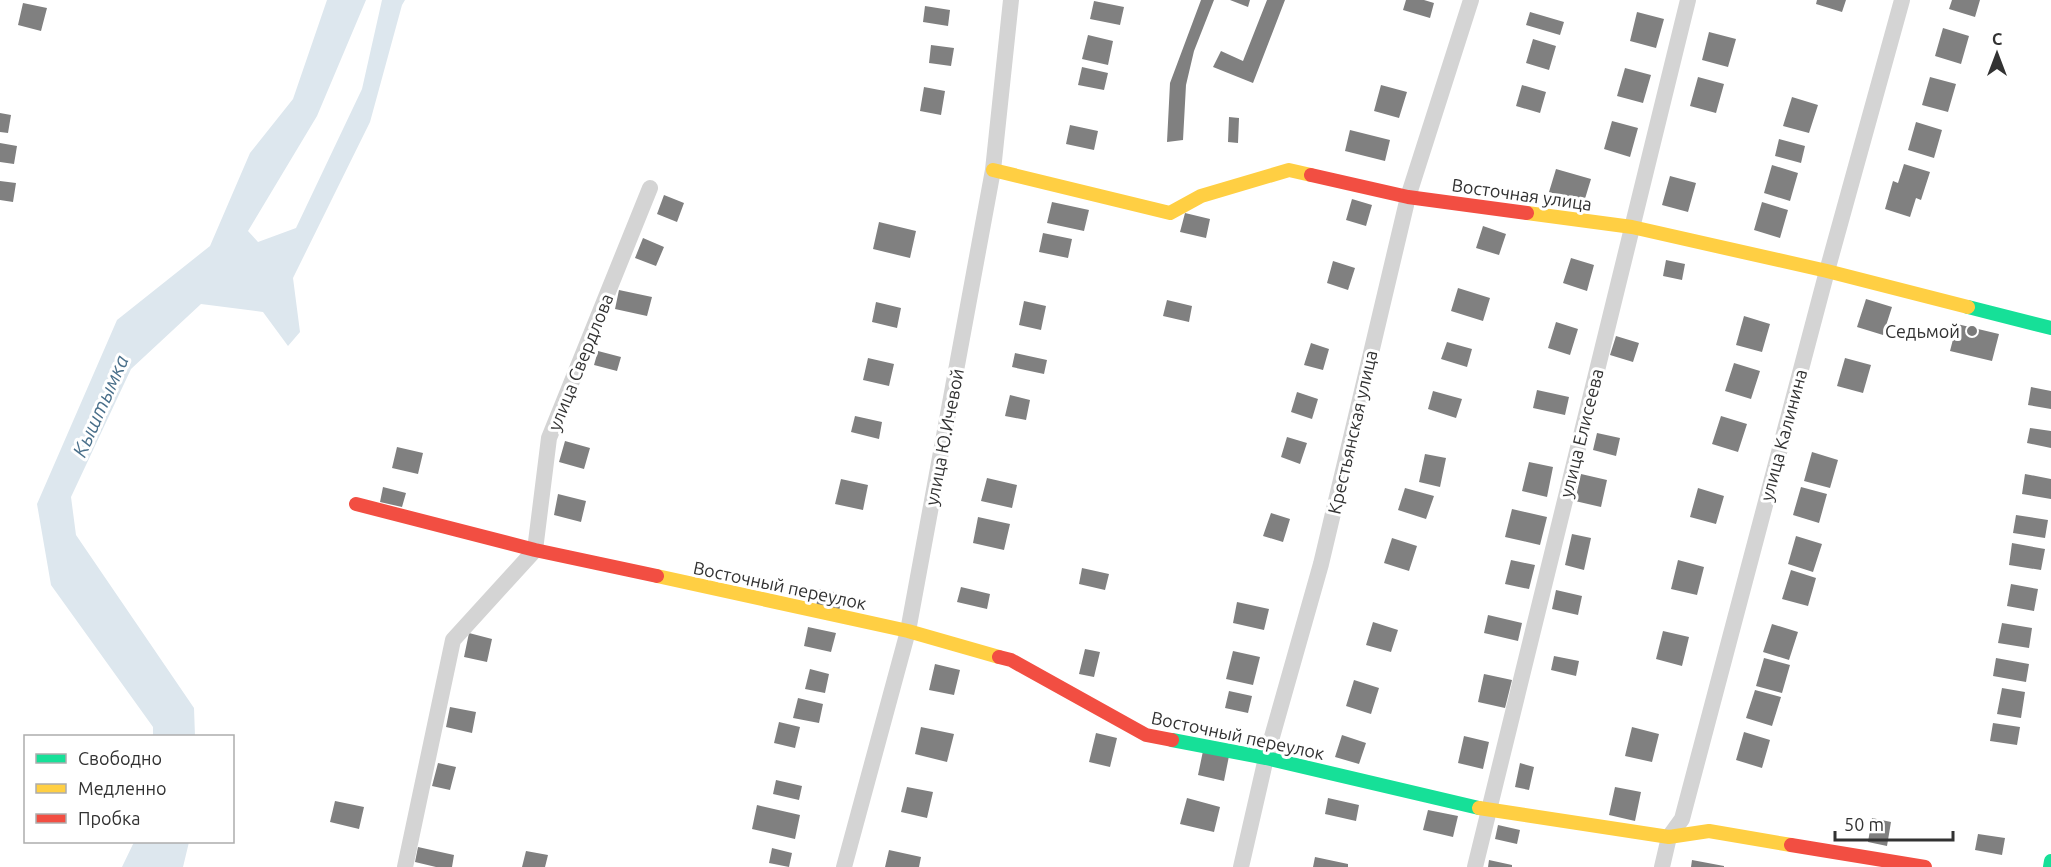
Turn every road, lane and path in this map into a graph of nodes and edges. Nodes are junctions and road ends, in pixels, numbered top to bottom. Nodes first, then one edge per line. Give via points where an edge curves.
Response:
1 (1011, 0) edge
2 (1471, 0) edge
3 (1688, 0) edge
4 (1902, 0) edge
5 (993, 170) junction
6 (650, 188) dead end
7 (1408, 197) junction
8 (1632, 227) junction
9 (1827, 271) junction
10 (2051, 328) edge
11 (356, 504) dead end
12 (535, 550) junction
13 (908, 631) junction
14 (1266, 758) junction
15 (1488, 810) junction
16 (1669, 837) junction
17 (2051, 861) edge
18 (405, 867) edge
19 (844, 867) edge
20 (1241, 867) edge
21 (1475, 867) edge
22 (1662, 867) edge
23 (1925, 867) edge
24 (2050, 867) edge

1 - 5 street, улица Ю.Ичевой
2 - 7 street, Крестьянская улица
3 - 8 street, улица Елисеева
4 - 9 street, улица Калинина
5 - 7 street, Восточная улица via 1170,213 1201,196 1289,170
5 - 13 street, улица Ю.Ичевой
6 - 12 street, улица Свердлова via 549,438
7 - 8 street, Восточная улица
7 - 14 street, Крестьянская улица via 1321,564
8 - 9 street, Восточная улица
8 - 15 street, улица Елисеева
9 - 10 street, Восточная улица
9 - 16 street, улица Калинина via 1682,819
11 - 12 street, Восточный переулок
12 - 13 street, Восточный переулок
12 - 18 street via 453,640
13 - 14 street, Восточный переулок via 1011,660 1146,735
13 - 19 street, улица Ю.Ичевой
14 - 15 street, Восточный переулок
14 - 20 street, Крестьянская улица
15 - 16 street, Восточный переулок
15 - 21 street, улица Елисеева
16 - 22 street, улица Калинина
16 - 23 street, Восточный переулок via 1709,831
17 - 24 street

